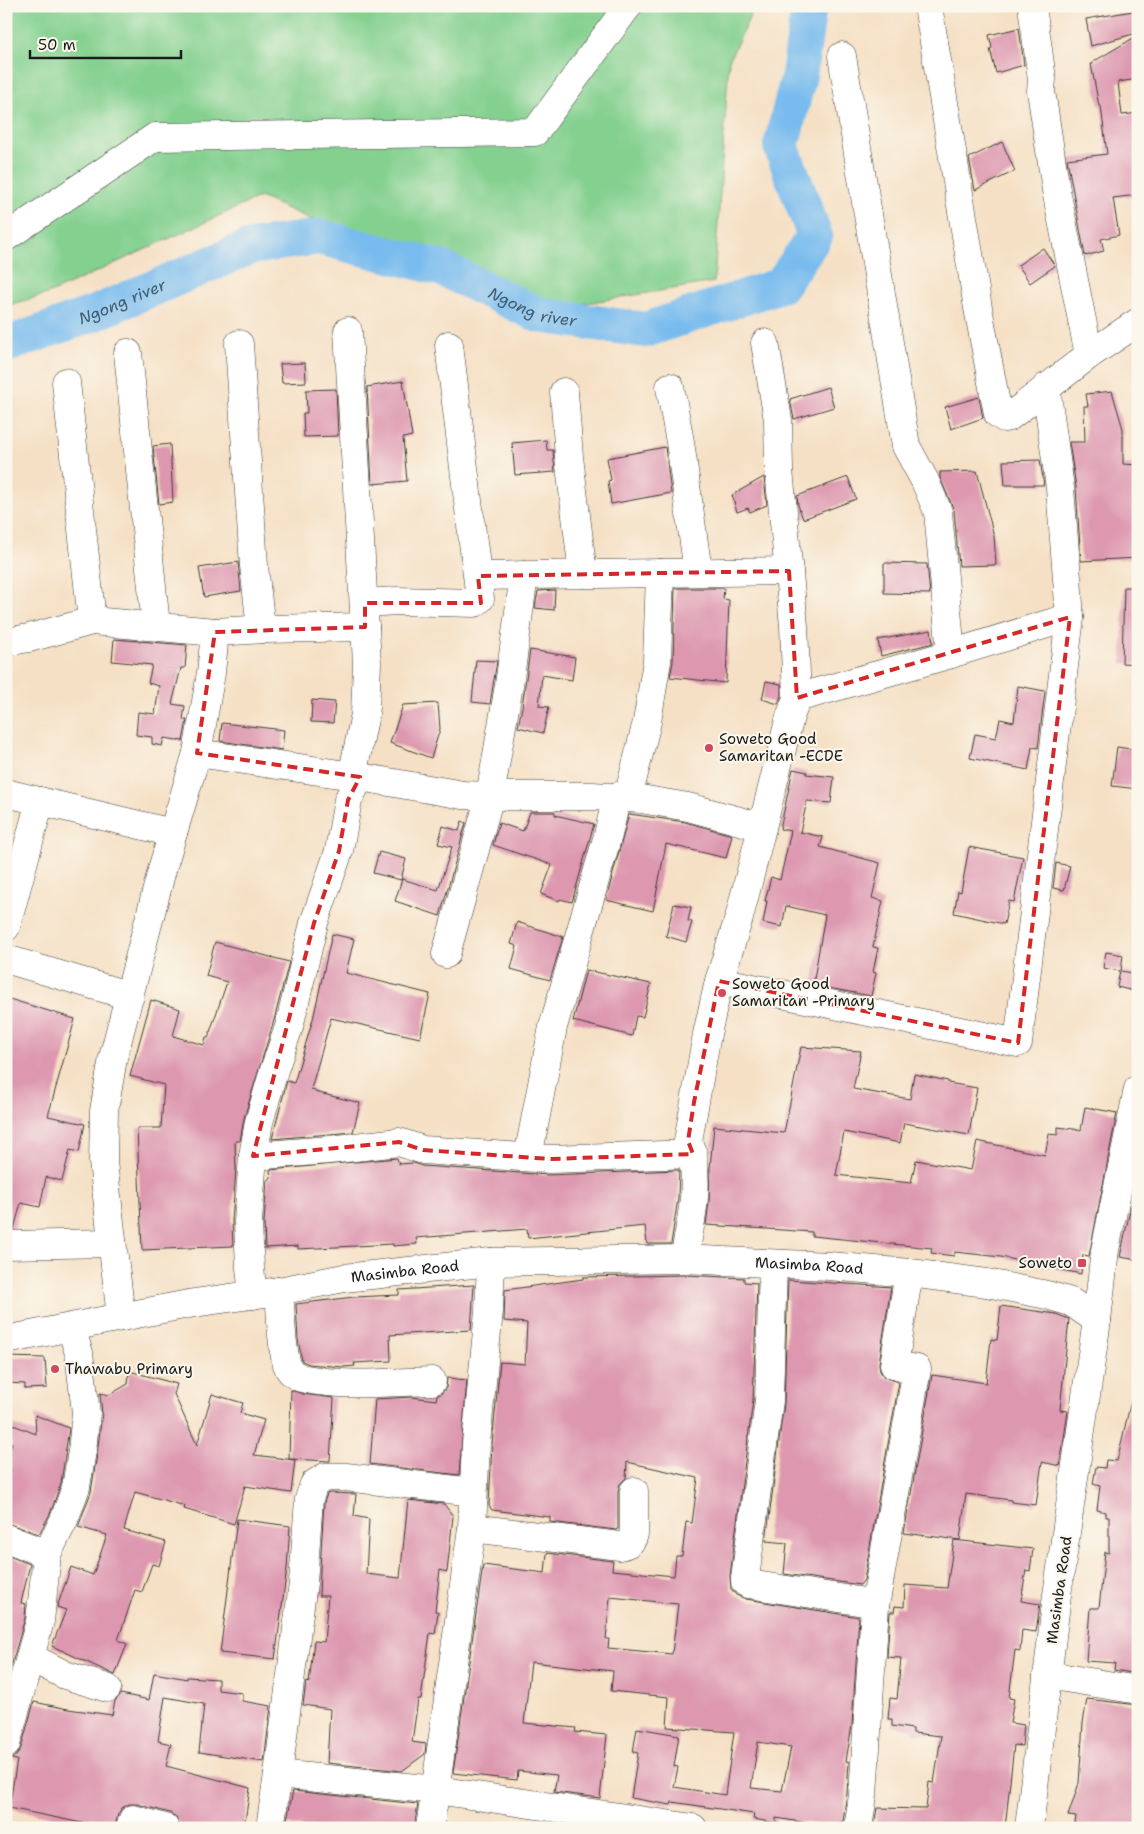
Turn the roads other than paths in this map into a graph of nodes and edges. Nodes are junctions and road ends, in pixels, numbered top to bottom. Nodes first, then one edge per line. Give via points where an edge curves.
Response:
1 (628, 6) edge
2 (928, 6) edge
3 (1032, 6) edge
4 (842, 56) dead end
5 (6, 236) edge
6 (1138, 322) edge
7 (348, 331) dead end
8 (239, 344) dead end
9 (765, 344) dead end
10 (450, 345) dead end
11 (128, 353) dead end
12 (1089, 355) junction
13 (66, 382) dead end
14 (670, 387) dead end
15 (1046, 387) junction
16 (564, 392) dead end
17 (789, 571) junction
18 (698, 572) junction
19 (660, 573) junction
20 (583, 574) junction
21 (524, 575) junction
22 (478, 576) junction
23 (365, 615) junction
24 (1070, 617) junction
25 (92, 621) junction
26 (156, 626) junction
27 (262, 629) junction
28 (215, 632) junction
29 (6, 642) edge
30 (951, 654) junction
31 (797, 698) junction
32 (197, 753) junction
33 (360, 777) junction
34 (6, 792) edge
35 (490, 796) junction
36 (623, 797) junction
37 (40, 801) junction
38 (762, 826) junction
39 (173, 833) junction
40 (6, 927) edge
41 (446, 954) dead end
42 (6, 959) edge
43 (719, 981) junction
44 (130, 996) junction
45 (1138, 1089) edge
46 (693, 1154) junction
47 (253, 1156) junction
48 (528, 1157) junction
49 (112, 1244) junction
50 (6, 1245) edge
51 (684, 1258) junction
52 (491, 1262) junction
53 (773, 1264) junction
54 (910, 1273) junction
55 (279, 1291) junction
56 (253, 1295) junction
57 (121, 1316) junction
58 (1097, 1320) junction
59 (71, 1328) junction
60 (6, 1340) edge
61 (432, 1381) dead end
62 (634, 1491) dead end
63 (473, 1492) junction
64 (472, 1528) junction
65 (6, 1538) edge
66 (47, 1554) junction
67 (875, 1606) junction
68 (30, 1657) junction
69 (1048, 1675) junction
70 (107, 1688) dead end
71 (1138, 1690) edge
72 (6, 1744) edge
73 (278, 1774) junction
74 (436, 1790) junction
75 (270, 1828) edge
76 (430, 1828) edge
77 (693, 1828) edge
78 (858, 1828) edge
79 (1029, 1828) edge

1 - 5 street via 535,132 155,137
2 - 15 street via 998,414 1004,418 1009,416
3 - 12 street via 1056,190
4 - 30 street via 906,446 938,512
6 - 12 street
7 - 23 street
8 - 27 street via 254,566
9 - 17 street via 778,420 779,470
10 - 22 street
11 - 26 street
12 - 15 street
13 - 25 street
14 - 18 street
15 - 24 street via 1060,488
16 - 20 street
17 - 18 street
17 - 31 street
18 - 19 street
19 - 20 street
19 - 36 street via 657,661 647,722
20 - 21 street
21 - 22 street
21 - 35 street
22 - 23 street via 480,599 475,603 397,601
23 - 27 street
23 - 33 street via 365,714 354,767
24 - 30 street
24 - 43 street via 1018,1043
25 - 26 street
25 - 29 street
26 - 28 street
27 - 28 street
28 - 32 street
30 - 31 street
31 - 38 street
32 - 33 street
32 - 39 street
33 - 35 street
33 - 47 street via 348,800 339,851 314,923
34 - 37 street
35 - 36 street
35 - 41 street
36 - 38 street via 688,807
36 - 48 street via 608,835 553,1027
37 - 39 street
37 - 40 street
38 - 43 street
39 - 44 street
42 - 44 street
43 - 46 street via 691,1121 688,1141
44 - 49 street via 113,1058 104,1111 103,1162
45 - 58 street via 1105,1250
46 - 48 street via 558,1159
46 - 51 street via 694,1199
47 - 48 street via 399,1142 423,1150
47 - 56 street via 248,1222
49 - 50 street
49 - 57 street
51 - 52 street, Masimba Road
51 - 53 street, Masimba Road
52 - 55 street, Masimba Road via 344,1278
52 - 63 street
53 - 54 street, Masimba Road
53 - 67 street via 769,1401 745,1582
54 - 58 street, Masimba Road via 1047,1294 1071,1302
54 - 67 street via 894,1365 917,1369
55 - 56 street, Masimba Road
55 - 61 street via 288,1368 295,1375 347,1383
56 - 57 street, Masimba Road
57 - 59 street, Masimba Road
58 - 69 street, Masimba Road
59 - 60 street, Masimba Road
59 - 66 street via 79,1353 86,1413 82,1451 76,1487
62 - 64 street via 634,1534 628,1544 620,1546
63 - 64 street
63 - 73 street via 346,1477 325,1477 314,1484 309,1499 303,1583
64 - 74 street
65 - 66 street
66 - 68 street via 40,1621
67 - 78 street
68 - 70 street via 65,1675
68 - 72 street
69 - 71 street
69 - 79 street, Masimba Road
73 - 74 street
73 - 75 street
74 - 76 street
74 - 77 street

